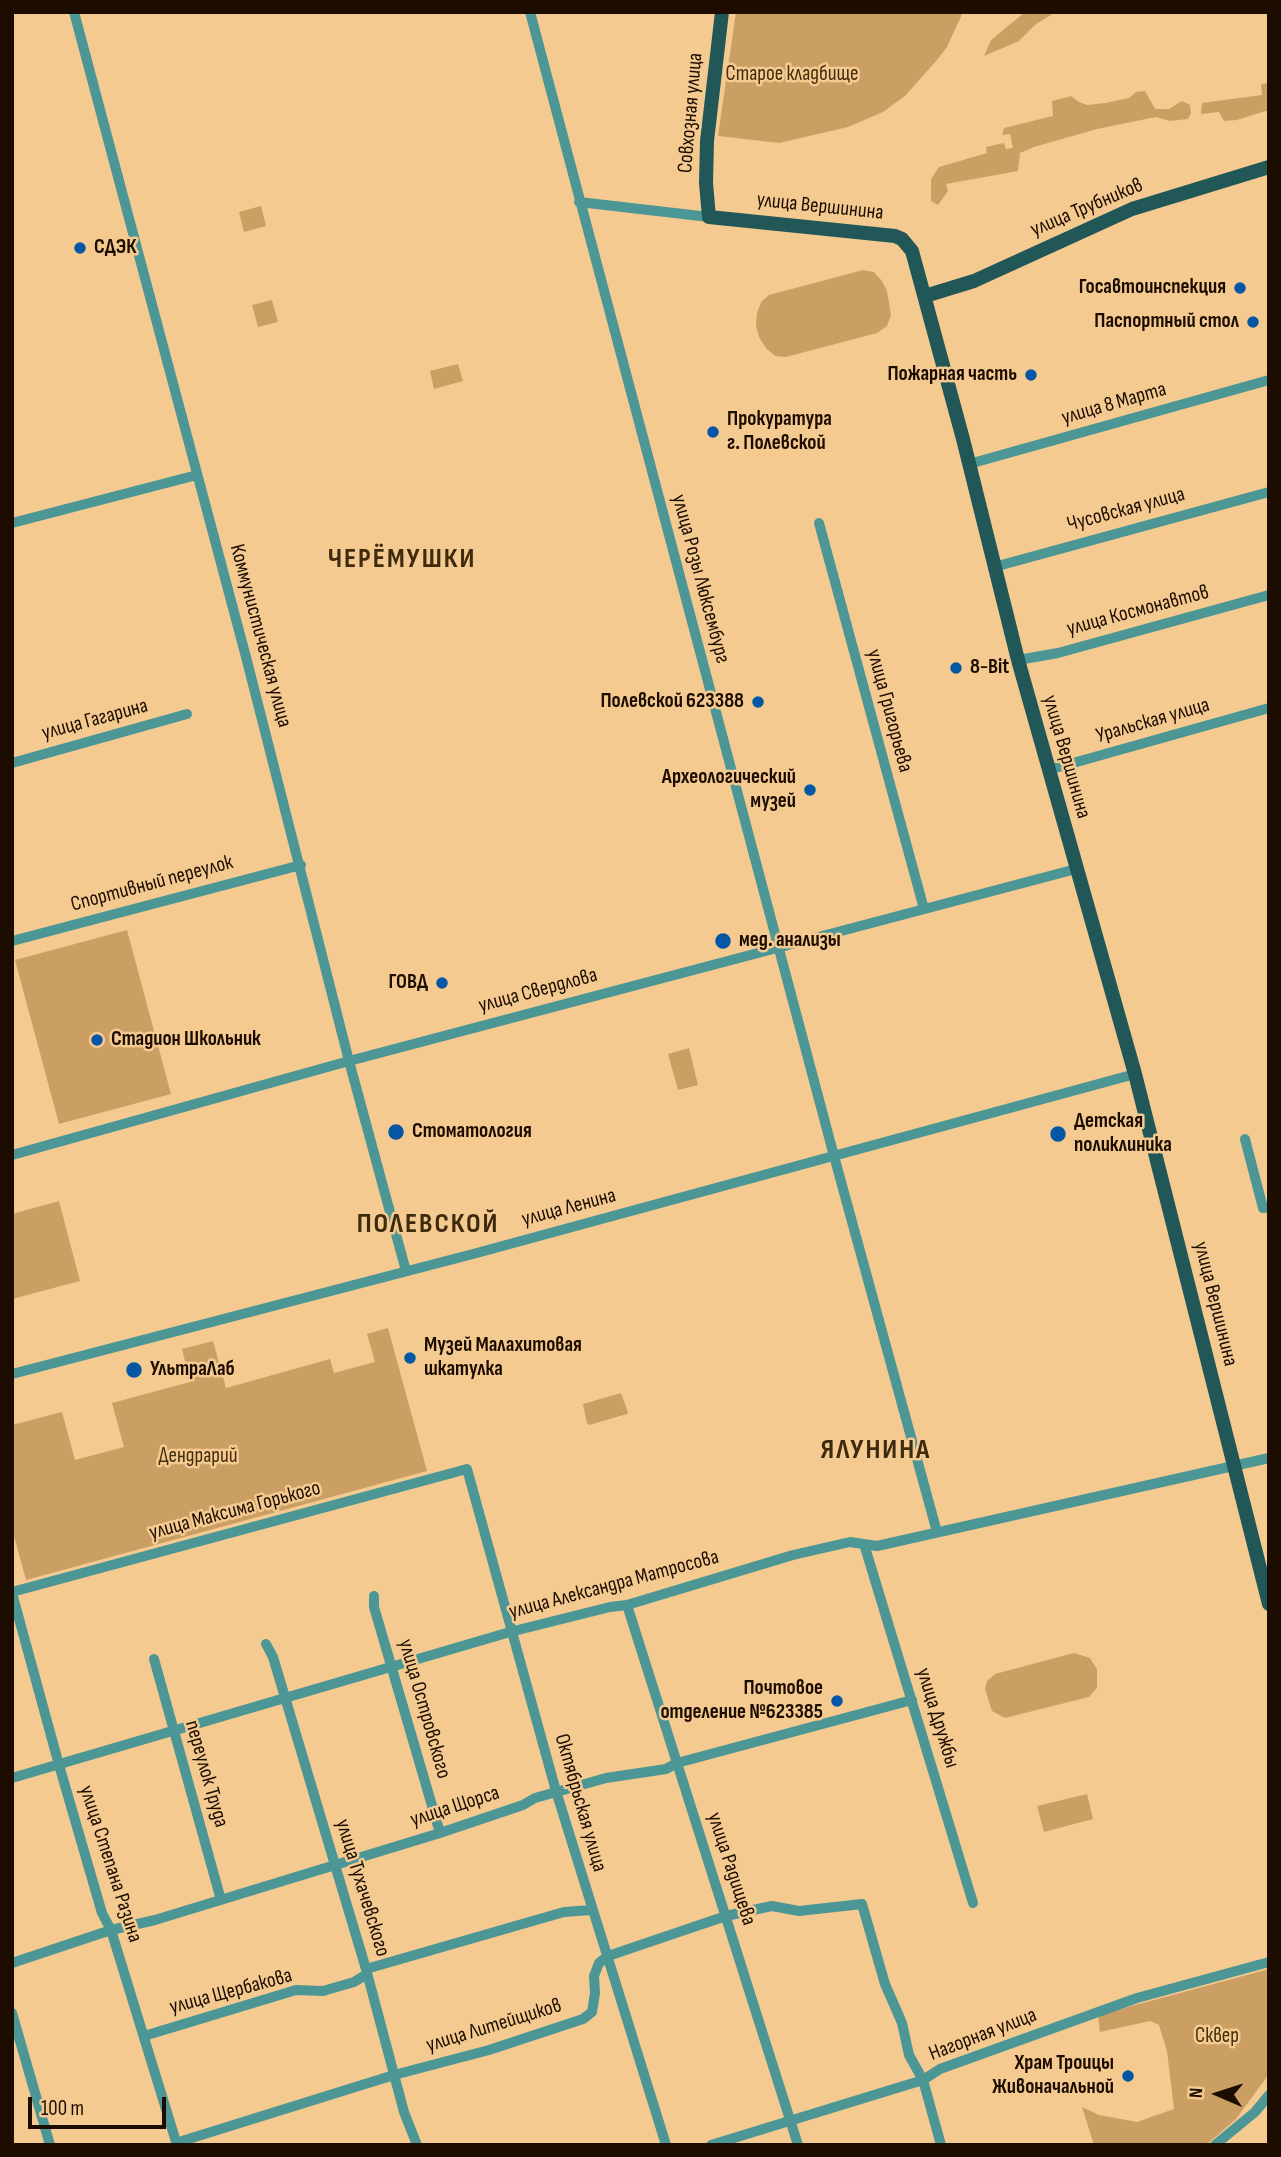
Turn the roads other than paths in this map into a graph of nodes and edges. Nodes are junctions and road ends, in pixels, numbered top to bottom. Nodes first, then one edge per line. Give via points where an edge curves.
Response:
1 (74, 12) edge
2 (530, 12) edge
3 (722, 12) edge
4 (1269, 167) edge
5 (579, 202) junction
6 (709, 217) junction
7 (925, 296) junction
8 (1269, 380) edge
9 (969, 464) junction
10 (197, 475) junction
11 (1269, 492) edge
12 (12, 523) edge
13 (819, 523) dead end
14 (994, 567) junction
15 (1269, 596) edge
16 (1018, 660) junction
17 (1269, 708) edge
18 (187, 714) dead end
19 (12, 763) edge
20 (1048, 770) junction
21 (301, 865) junction
22 (1076, 869) junction
23 (924, 909) junction
24 (12, 941) edge
25 (778, 947) junction
26 (349, 1060) junction
27 (1135, 1074) junction
28 (1245, 1139) dead end
29 (12, 1155) edge
30 (834, 1156) junction
31 (1269, 1207) edge
32 (406, 1271) junction
33 (12, 1374) edge
34 (1269, 1458) edge
35 (1234, 1465) junction
36 (467, 1469) joint
37 (937, 1532) junction
38 (864, 1544) junction
39 (12, 1592) edge
40 (374, 1596) dead end
41 (1269, 1604) edge
42 (627, 1605) junction
43 (510, 1632) junction
44 (266, 1644) dead end
45 (155, 1659) dead end
46 (392, 1667) junction
47 (285, 1697) junction
48 (912, 1700) junction
49 (174, 1730) junction
50 (677, 1763) junction
51 (58, 1765) junction
52 (12, 1778) edge
53 (556, 1791) junction
54 (440, 1833) junction
55 (334, 1863) junction
56 (221, 1900) junction
57 (973, 1903) dead end
58 (592, 1910) junction
59 (726, 1916) junction
60 (111, 1930) junction
61 (608, 1956) junction
62 (1269, 1962) edge
63 (12, 1963) edge
64 (367, 1971) junction
65 (12, 2013) edge
66 (144, 2036) junction
67 (394, 2075) junction
68 (923, 2080) junction
69 (1269, 2095) edge
70 (791, 2122) junction
71 (50, 2145) edge
72 (178, 2145) edge
73 (417, 2145) edge
74 (666, 2145) edge
75 (710, 2145) edge
76 (798, 2145) edge
77 (941, 2145) edge
78 (1215, 2145) edge

1 - 10 street, Коммунистическая улица
2 - 5 street, улица Розы Люксембург
3 - 6 main road, Совхозная улица via 707,141
4 - 7 main road, улица Трубников via 1132,209 974,281
5 - 6 street, улица Вершинина
5 - 25 street, улица Розы Люксембург
6 - 7 main road, улица Вершинина via 899,237 912,251
7 - 9 main road, улица Вершинина
8 - 9 street, улица 8 Марта
9 - 14 main road, улица Вершинина
10 - 12 street
10 - 21 street, Коммунистическая улица
11 - 14 street, Чусовская улица
13 - 23 street, улица Григорьева
14 - 16 main road, улица Вершинина
15 - 16 street, улица Космонавтов
16 - 20 main road, улица Вершинина
17 - 20 street, Уральская улица
18 - 19 street, улица Гагарина
20 - 22 main road, улица Вершинина
21 - 24 street, Спортивный переулок
21 - 26 street, Коммунистическая улица
22 - 23 street, улица Свердлова
22 - 27 main road, улица Вершинина
23 - 25 street, улица Свердлова
25 - 26 street, улица Свердлова
25 - 30 street, улица Розы Люксембург
26 - 29 street, улица Свердлова
26 - 32 street, Коммунистическая улица
27 - 30 street, улица Ленина
27 - 35 main road, улица Вершинина
28 - 31 street via 1263,1208
30 - 32 street, улица Ленина
30 - 37 street, улица Розы Люксембург
32 - 33 street, улица Ленина
34 - 35 street, улица Александра Матросова
35 - 37 street, улица Александра Матросова
35 - 41 main road, улица Вершинина
36 - 39 street, улица Максима Горького
36 - 43 street, Октябрьская улица
37 - 38 street, улица Александра Матросова via 877,1546
38 - 42 street, улица Александра Матросова via 850,1542 793,1555
38 - 48 street, улица Дружбы
39 - 51 street, улица Степана Разина
40 - 46 street, улица Островского
42 - 43 street, улица Александра Матросова
42 - 50 street, улица Радищева
43 - 46 street, улица Александра Матросова
43 - 53 street, Октябрьская улица
44 - 47 street, улица Тухачевского
45 - 49 street, переулок Труда
46 - 47 street, улица Александра Матросова
46 - 54 street, улица Островского
47 - 49 street, улица Александра Матросова
47 - 55 street, улица Тухачевского
48 - 50 street, улица Щорса
48 - 57 street, улица Дружбы
49 - 51 street, улица Александра Матросова
49 - 56 street, переулок Труда
50 - 53 street, улица Щорса
50 - 59 street, улица Радищева
51 - 52 street, улица Александра Матросова
51 - 60 street, улица Степана Разина
53 - 54 street, улица Щорса
53 - 58 street, Октябрьская улица
54 - 55 street, улица Щорса
55 - 56 street, улица Щорса
55 - 64 street, улица Тухачевского
56 - 60 street, улица Щорса
58 - 61 street, Октябрьская улица
58 - 64 street, улица Щербакова via 564,1912
59 - 61 street
59 - 68 street via 772,1906 799,1911 862,1904 909,2055
59 - 70 street, улица Радищева
60 - 63 street, улица Щорса
60 - 66 street, улица Степана Разина
61 - 67 street, улица Литейщиков via 594,1976 592,2012 583,2019
61 - 74 street, Октябрьская улица
62 - 68 street, Нагорная улица via 1137,1998 940,2068
64 - 66 street, улица Щербакова via 354,1982 323,1991 296,1990
64 - 67 street, улица Тухачевского
65 - 71 street
66 - 72 street, улица Степана Разина
67 - 72 street, улица Литейщиков
67 - 73 street, улица Тухачевского
68 - 70 street, Нагорная улица
68 - 77 street
69 - 78 street
70 - 75 street, Нагорная улица
70 - 76 street, улица Радищева

